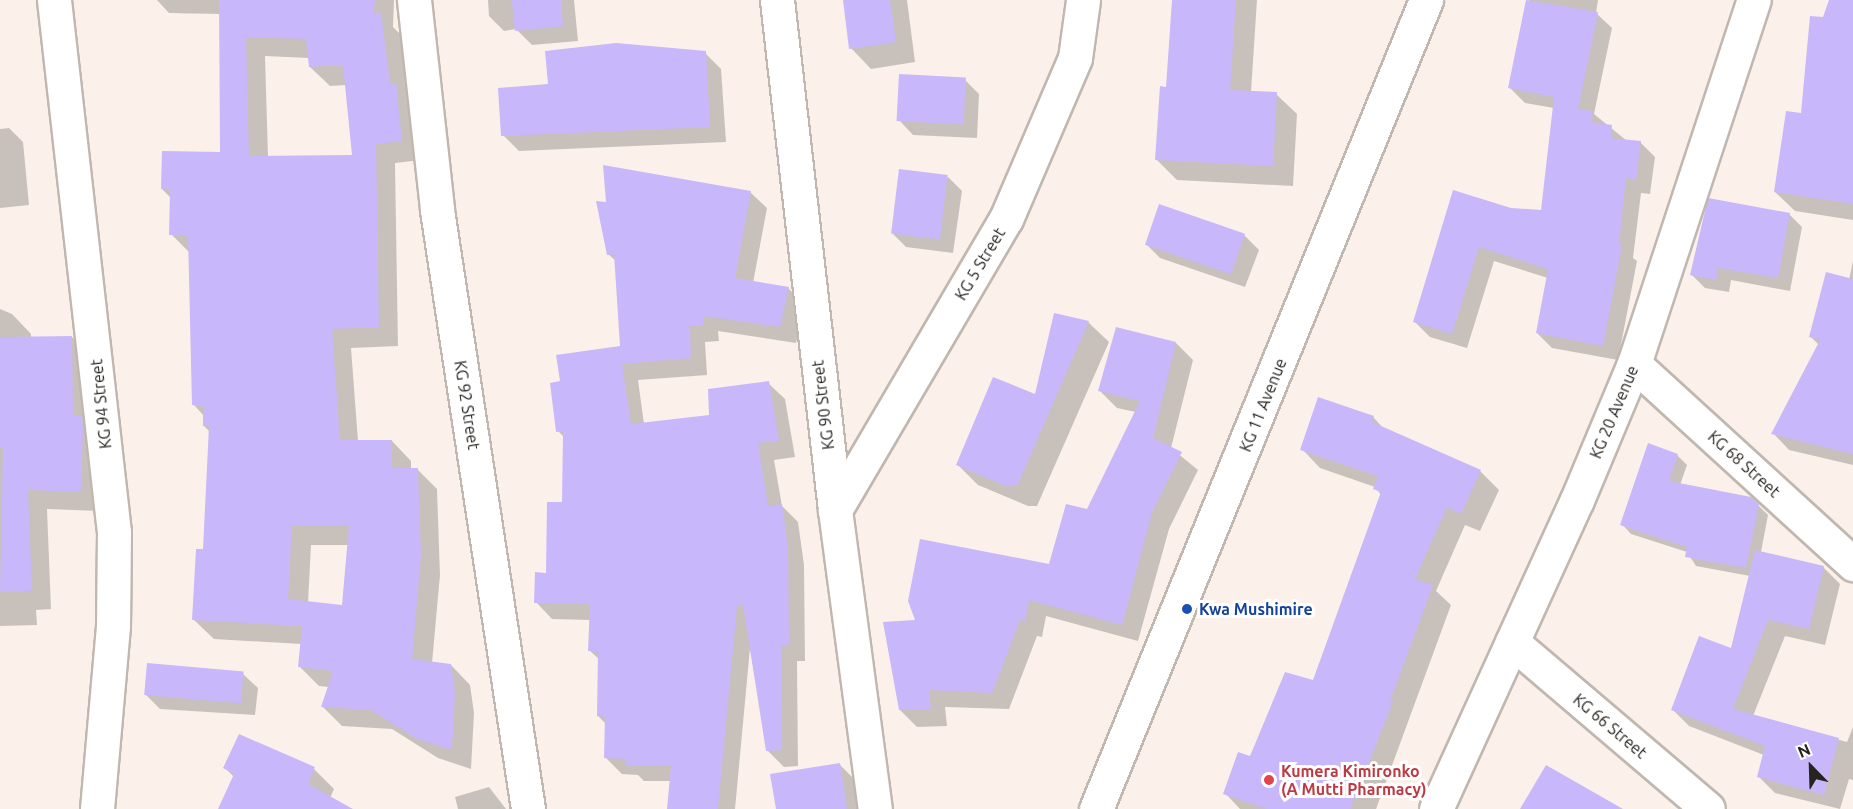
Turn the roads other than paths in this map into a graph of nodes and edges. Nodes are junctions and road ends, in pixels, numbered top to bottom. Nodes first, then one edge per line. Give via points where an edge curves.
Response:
1 (54, 0) edge
2 (414, 0) edge
3 (777, 0) edge
4 (1083, 0) edge
5 (1426, 0) edge
6 (1754, 0) edge
7 (1634, 364) junction
8 (835, 510) junction
9 (1853, 564) edge
10 (1512, 642) junction
11 (97, 809) edge
12 (528, 809) edge
13 (875, 809) edge
14 (1096, 809) edge
15 (1436, 809) edge
16 (1708, 809) edge

1 - 11 street, KG 94 Street via 114,532 113,626
2 - 12 street, KG 92 Street via 437,210
3 - 8 street, KG 90 Street
4 - 8 street, KG 5 Street via 1075,58 1006,219
5 - 14 street, KG 11 Avenue
6 - 7 street, KG 20 Avenue
7 - 9 street, KG 68 Street
7 - 10 street, KG 20 Avenue
8 - 13 street, KG 90 Street
10 - 15 street, KG 20 Avenue
10 - 16 street, KG 66 Street

